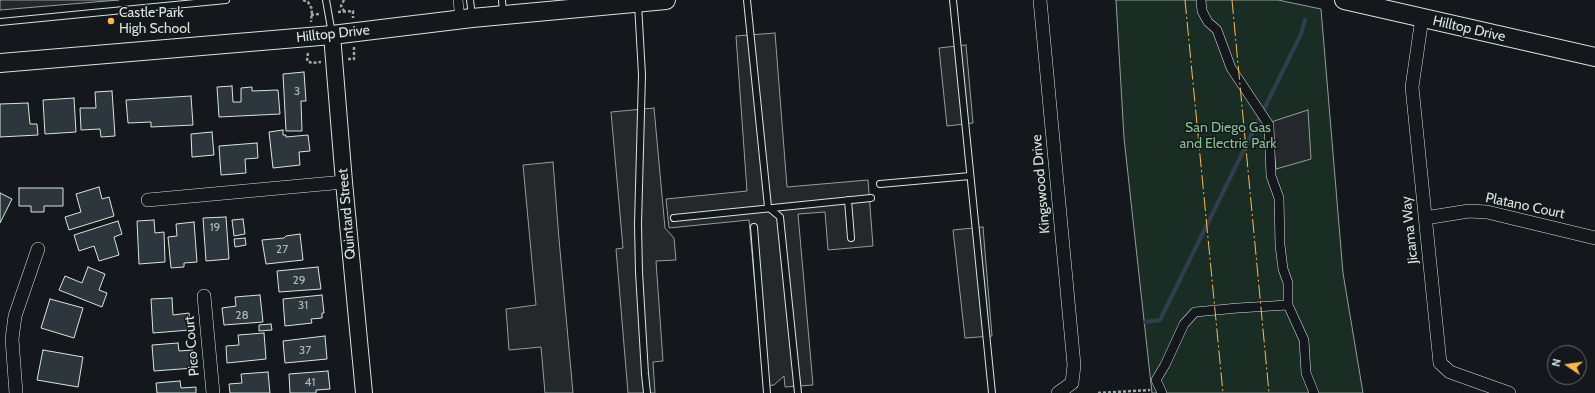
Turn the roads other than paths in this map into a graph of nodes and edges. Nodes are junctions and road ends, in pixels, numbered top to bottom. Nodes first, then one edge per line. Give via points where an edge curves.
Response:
1 (226, 0) edge
2 (326, 0) edge
3 (458, 0) edge
4 (470, 0) edge
5 (666, 0) edge
6 (747, 0) edge
7 (953, 0) edge
8 (1040, 0) edge
9 (1201, 0) edge
10 (1344, 0) edge
11 (638, 2) junction
12 (502, 7) edge
13 (466, 18) junction
14 (1422, 18) junction
15 (0, 22) edge
16 (332, 35) junction
17 (1595, 57) edge
18 (0, 63) edge
19 (970, 176) junction
20 (344, 182) junction
21 (880, 184) dead end
22 (871, 198) dead end
23 (148, 200) dead end
24 (848, 200) junction
25 (768, 207) junction
26 (674, 218) dead end
27 (1425, 218) junction
28 (754, 227) dead end
29 (851, 238) dead end
30 (1595, 238) edge
31 (38, 249) dead end
32 (204, 296) dead end
33 (1288, 305) junction
34 (16, 393) edge
35 (213, 393) edge
36 (364, 393) edge
37 (647, 393) edge
38 (767, 393) edge
39 (798, 393) edge
40 (992, 393) edge
41 (1058, 393) edge
42 (1162, 393) edge
43 (1314, 393) edge
44 (1509, 393) edge

1 - 15 lane
2 - 16 lane
3 - 13 street
4 - 13 lane
5 - 11 main road, Hilltop Drive
6 - 25 lane
7 - 19 lane
8 - 41 street, Kingswood Drive via 1074,365 1072,383
9 - 33 street via 1202,11 1208,22 1217,30 1231,68 1269,125 1271,176 1279,198 1280,245 1283,269 1288,283
10 - 14 main road, Hilltop Drive
11 - 12 main road, Hilltop Drive
11 - 37 lane via 642,75 638,272
12 - 13 main road, Hilltop Drive
13 - 16 main road, Hilltop Drive
14 - 17 main road, Hilltop Drive
14 - 27 street, Jicama Way via 1412,88
16 - 18 main road, Hilltop Drive
16 - 20 street, Quintard Street
19 - 21 lane
19 - 40 lane
20 - 23 street
20 - 36 street, Quintard Street
22 - 24 lane
24 - 25 lane
24 - 29 lane
25 - 26 lane
25 - 39 lane via 780,217
27 - 30 street, Platano Court via 1468,211 1487,212
27 - 44 street, Jicama Way via 1440,363 1450,372
28 - 38 lane
31 - 34 street via 15,316 12,339
32 - 35 street, Pico Court
33 - 42 street via 1195,312 1184,324 1156,380
33 - 43 street via 1304,340 1306,373

